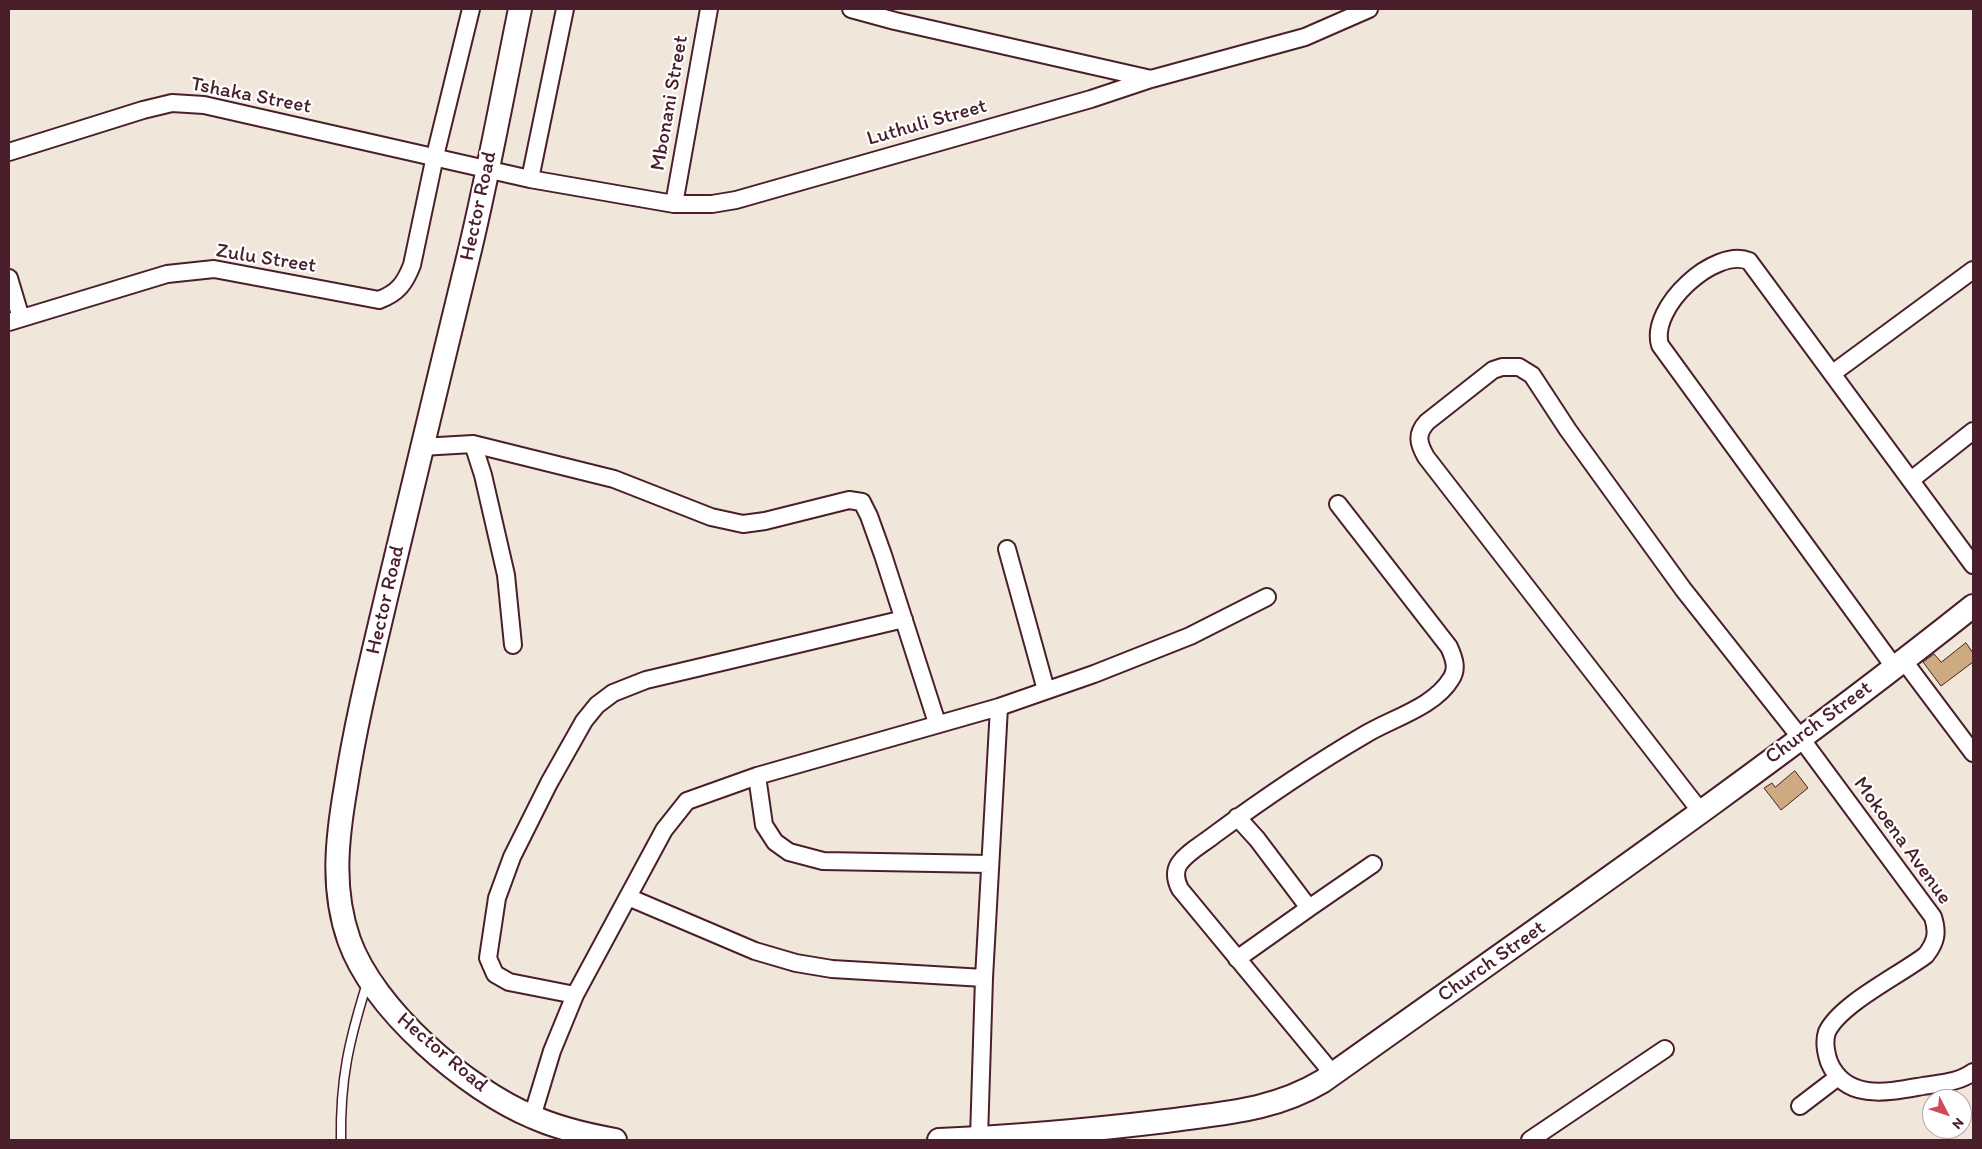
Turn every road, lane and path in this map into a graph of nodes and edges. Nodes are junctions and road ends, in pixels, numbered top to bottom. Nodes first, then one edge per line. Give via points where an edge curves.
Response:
1 (471, 9) edge
2 (520, 9) edge
3 (565, 9) edge
4 (709, 9) edge
5 (1369, 9) edge
6 (859, 10) edge
7 (1151, 79) junction
8 (9, 152) edge
9 (434, 156) junction
10 (488, 168) junction
11 (530, 179) junction
12 (674, 204) junction
13 (1973, 270) edge
14 (9, 278) edge
15 (15, 320) edge
16 (1833, 373) junction
17 (1973, 431) edge
18 (473, 444) junction
19 (421, 447) junction
20 (1911, 480) junction
21 (1338, 504) dead end
22 (1007, 549) dead end
23 (1973, 565) edge
24 (1267, 597) dead end
25 (1973, 606) edge
26 (904, 619) junction
27 (512, 645) dead end
28 (1900, 664) junction
29 (1046, 690) junction
30 (998, 707) junction
31 (937, 723) junction
32 (1800, 737) junction
33 (1973, 753) edge
34 (758, 776) junction
35 (1701, 812) junction
36 (1237, 817) junction
37 (989, 864) junction
38 (1373, 864) dead end
39 (628, 897) junction
40 (1309, 908) junction
41 (1237, 959) junction
42 (984, 978) junction
43 (368, 980) junction
44 (575, 995) junction
45 (1665, 1049) dead end
46 (1973, 1072) edge
47 (1333, 1074) junction
48 (1838, 1077) junction
49 (1800, 1106) dead end
50 (532, 1117) junction
51 (1094, 1135) edge
52 (979, 1139) edge
53 (342, 1140) edge
54 (615, 1140) edge
55 (939, 1140) edge
56 (1530, 1140) edge

1 - 9 street
2 - 10 street, Hector Road
3 - 11 street, Hector Road
4 - 12 street, Mbonani Street
5 - 7 street, Luthuli Street via 1305,37
6 - 7 street
7 - 12 street, Luthuli Street via 736,200
8 - 9 street, Tshaka Street via 172,103 204,105
9 - 10 street, Tshaka Street
9 - 15 street, Zulu Street via 407,279 399,290 379,300 214,269 167,274
10 - 11 street, Luthuli Street
10 - 19 street, Hector Road
11 - 12 street, Luthuli Street
13 - 16 street
14 - 15 street
16 - 20 street
16 - 28 street via 1755,266 1742,258 1718,262 1684,287 1668,305 1659,323 1658,339 1664,352
17 - 20 street
18 - 19 street
18 - 26 street via 614,480 727,522 765,521 856,500 865,506
18 - 27 street via 506,575
19 - 43 street, Hector Road via 360,710 336,846 338,881 349,940
20 - 23 street
21 - 36 street via 1449,647 1455,659 1455,671 1451,680 1434,697 1364,735
22 - 29 street
24 - 29 street via 1190,636
25 - 28 street, Church Street
26 - 31 street
26 - 44 street via 646,680 613,693 591,712 560,761 512,857 499,889 488,950 490,965 502,979
28 - 32 street, Church Street
28 - 33 street
29 - 30 street
30 - 31 street
30 - 37 street
31 - 34 street
32 - 35 street, Church Street
32 - 35 street, Mokoena Avenue via 1683,589 1532,375 1511,366 1485,375 1422,427 1418,438 1422,450
32 - 48 street, Mokoena Avenue via 1928,909 1937,933 1926,955 1843,1012 1832,1025 1825,1045 1830,1064
34 - 37 street via 764,825 775,842 794,854 823,861
34 - 39 street via 687,801 664,830
35 - 47 street, Church Street
36 - 40 street
36 - 41 street via 1188,855 1179,864 1176,877 1180,889
37 - 42 street
38 - 40 street
39 - 42 street via 755,951 796,963 832,969
39 - 44 street
40 - 41 street
41 - 47 street
42 - 52 street
43 - 50 street, Hector Road via 395,1015 439,1056 505,1104
43 - 53 lane via 345,1066 341,1102
44 - 50 street via 552,1050
45 - 56 street
46 - 48 street via 1957,1081 1877,1093 1847,1085
47 - 51 street, Church Street via 1301,1094 1262,1108
48 - 49 street
50 - 54 street via 559,1128
51 - 52 street, Church Street
52 - 55 street, Church Street

